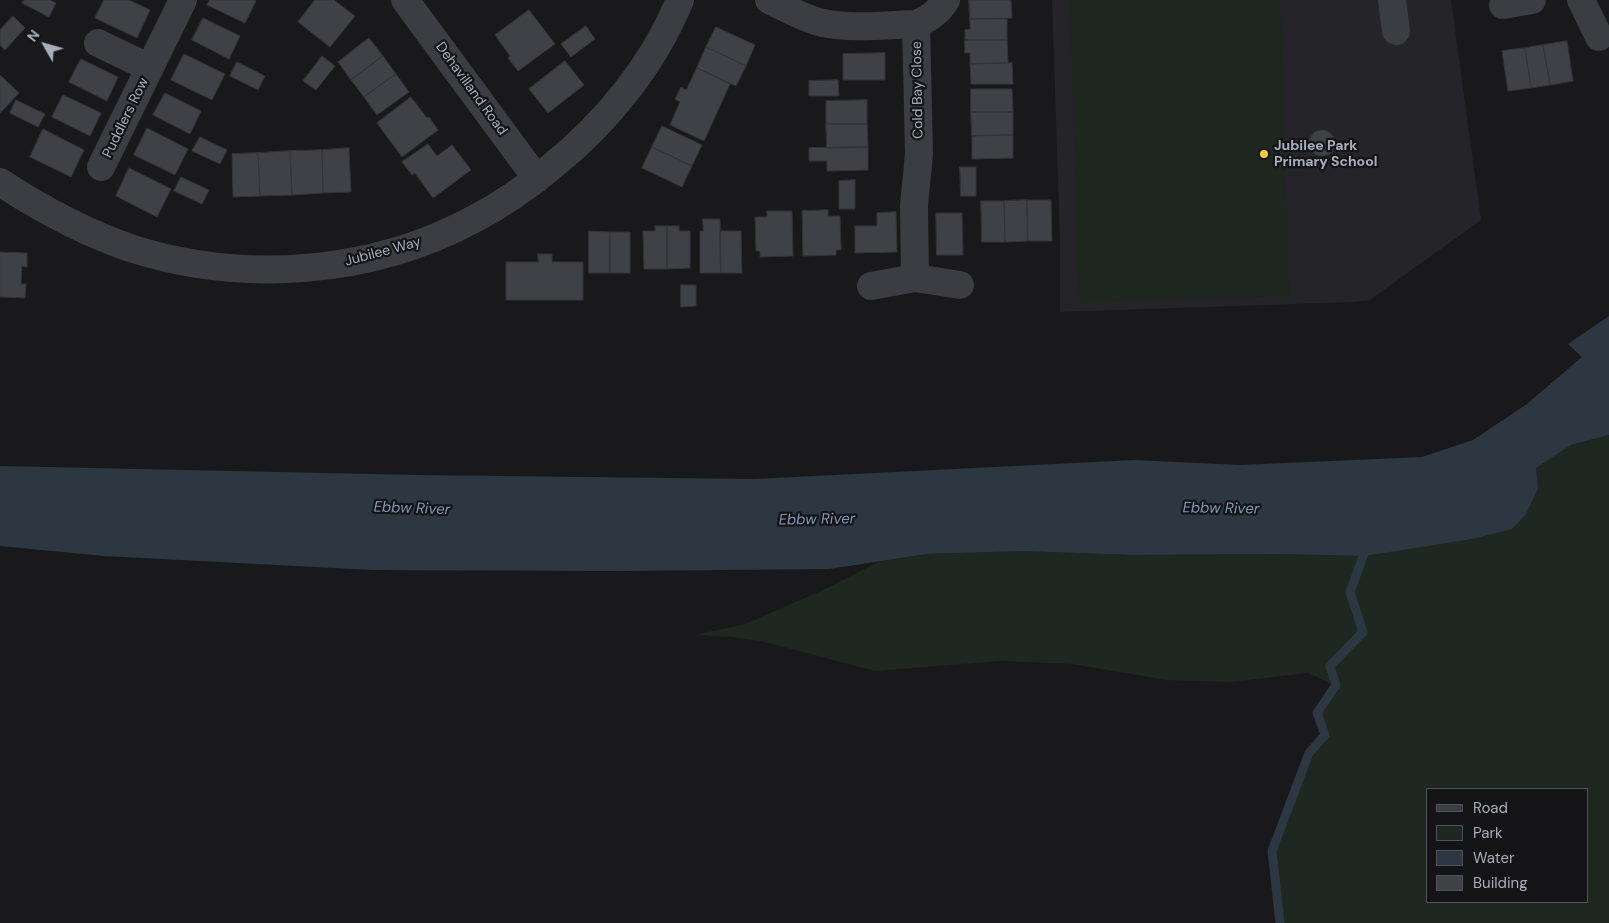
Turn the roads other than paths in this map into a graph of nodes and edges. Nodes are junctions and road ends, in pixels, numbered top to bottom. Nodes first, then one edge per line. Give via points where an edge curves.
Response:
1 (183, 0) edge
2 (404, 0) edge
3 (680, 0) edge
4 (769, 0) edge
5 (946, 0) edge
6 (1392, 0) edge
7 (1532, 0) edge
8 (1581, 0) edge
9 (1503, 6) dead end
10 (916, 24) junction
11 (1396, 31) dead end
12 (1599, 37) dead end
13 (98, 43) dead end
14 (150, 68) junction
15 (102, 167) dead end
16 (537, 179) junction
17 (0, 182) edge
18 (915, 278) junction
19 (960, 285) dead end
20 (871, 286) dead end

1 - 14 street, Puddlers Row
2 - 16 street, Dehavilland Road
3 - 16 street, Jubilee Way via 656,48 631,85 603,120
4 - 10 street, Cold Bay Close via 821,23 840,26
5 - 10 street via 930,18
6 - 11 street
7 - 9 street
8 - 12 street
10 - 18 street, Cold Bay Close via 919,154 914,205
13 - 14 street, Puddlers Row
14 - 15 street, Puddlers Row
16 - 17 street, Jubilee Way via 476,219 403,249 346,263 288,269 204,265 130,248 60,218
18 - 19 street
18 - 20 street

